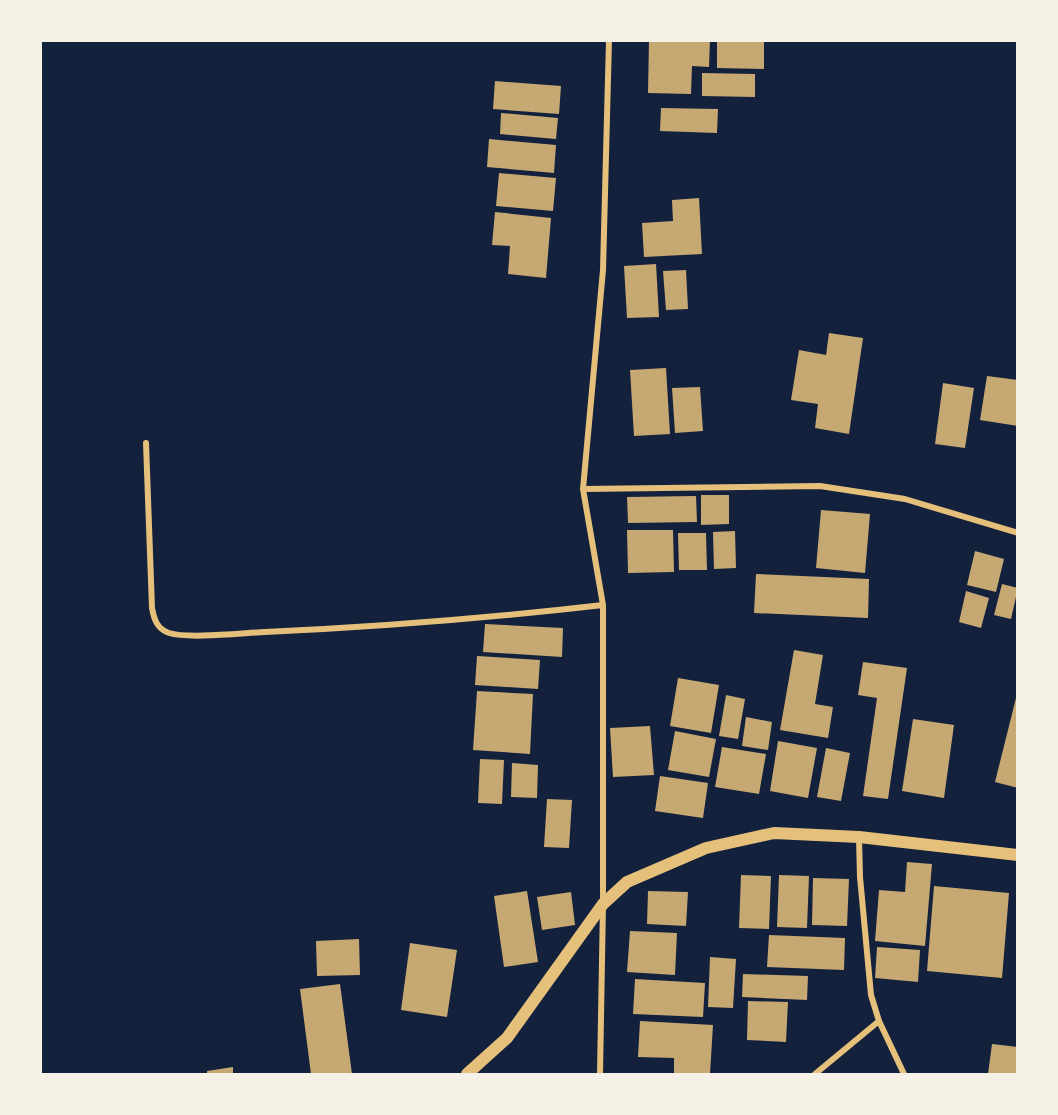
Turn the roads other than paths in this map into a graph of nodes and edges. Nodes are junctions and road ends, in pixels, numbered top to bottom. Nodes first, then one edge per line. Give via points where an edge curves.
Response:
1 (609, 40) edge
2 (146, 443) dead end
3 (583, 489) junction
4 (1017, 533) edge
5 (603, 605) junction
6 (859, 837) junction
7 (1017, 855) edge
8 (603, 904) junction
9 (879, 1021) junction
10 (467, 1074) edge
11 (600, 1074) edge
12 (815, 1074) edge
13 (904, 1074) edge

1 - 3 street via 603,270
2 - 5 street via 152,608 155,622 170,633 353,628
3 - 4 street via 820,486 905,499
3 - 5 street
5 - 8 street
6 - 7 main road
6 - 8 main road via 774,833 706,848 627,882
6 - 9 street via 868,969
8 - 10 main road via 507,1038
8 - 11 street
9 - 12 street
9 - 13 street

